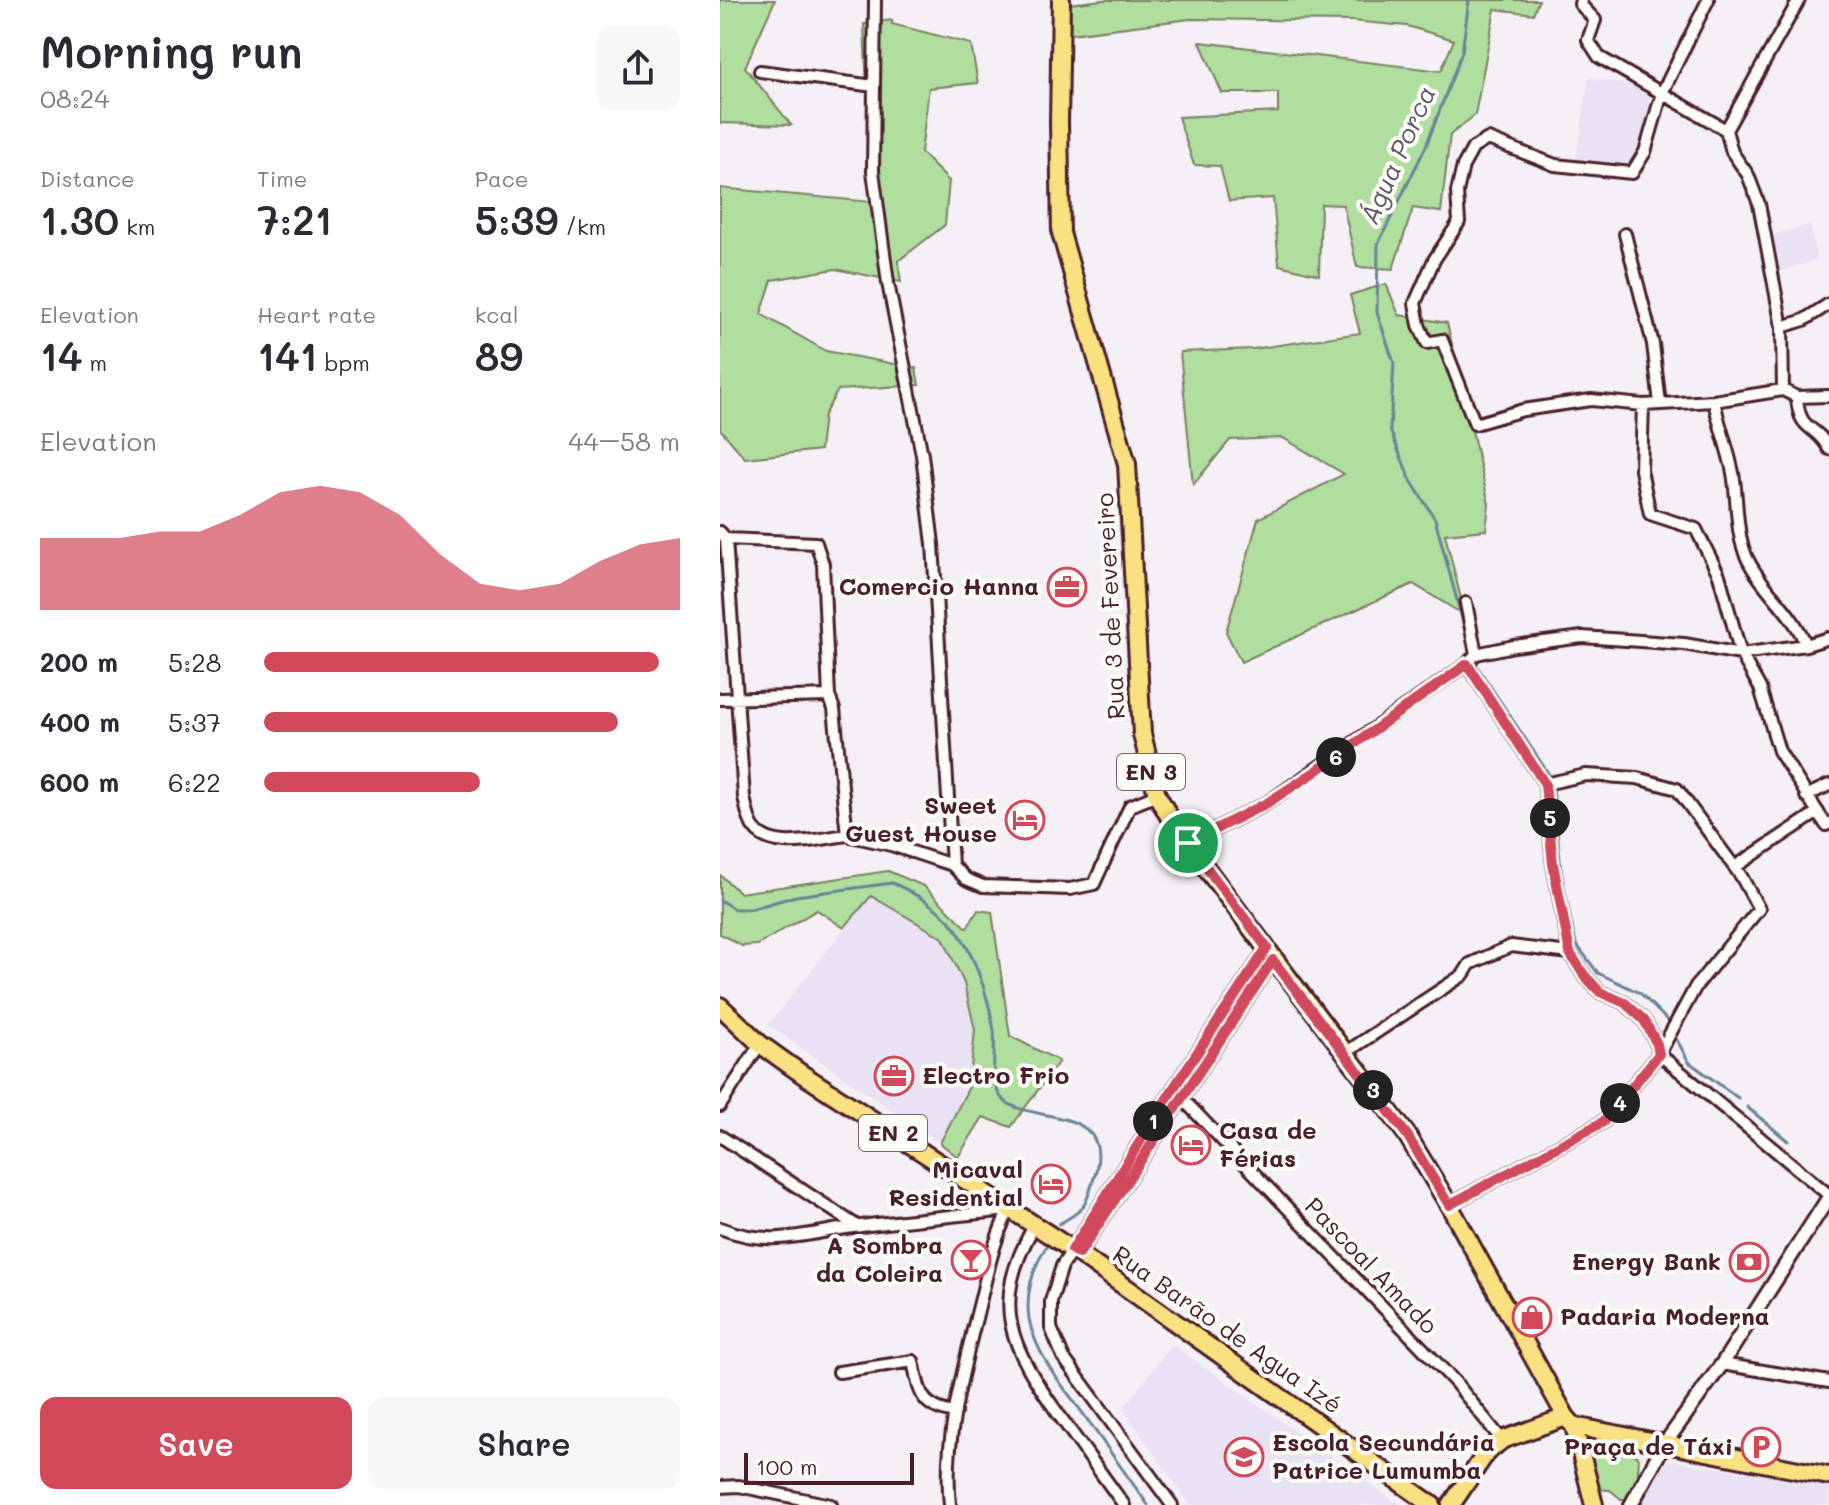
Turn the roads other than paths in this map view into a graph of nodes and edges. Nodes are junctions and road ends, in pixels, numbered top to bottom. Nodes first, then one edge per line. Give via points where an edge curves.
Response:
1 (875, 0) edge
2 (1061, 0) edge
3 (1581, 0) edge
4 (1708, 0) edge
5 (1799, 0) edge
6 (760, 71) dead end
7 (874, 86) junction
8 (1662, 93) junction
9 (1726, 130) junction
10 (1625, 234) dead end
11 (1829, 304) edge
12 (1782, 327) junction
13 (1783, 390) junction
14 (1829, 396) edge
15 (1797, 397) junction
16 (1714, 401) junction
17 (1660, 404) junction
18 (1643, 405) junction
19 (1829, 449) edge
20 (723, 536) edge
21 (1466, 603) dead end
22 (1829, 638) edge
23 (1806, 645) junction
24 (1476, 654) junction
25 (1741, 654) junction
26 (1467, 664) junction
27 (829, 696) junction
28 (720, 699) edge
29 (735, 699) junction
30 (1545, 784) junction
31 (1829, 785) edge
32 (1157, 795) junction
33 (1806, 796) junction
34 (1818, 812) junction
35 (1829, 823) edge
36 (847, 835) junction
37 (1188, 843) junction
38 (952, 865) junction
39 (1735, 867) junction
40 (1570, 953) junction
41 (1270, 954) junction
42 (720, 1006) edge
43 (760, 1044) junction
44 (1345, 1053) junction
45 (1659, 1054) junction
46 (1173, 1089) junction
47 (1181, 1099) junction
48 (720, 1106) edge
49 (720, 1136) edge
50 (1829, 1196) edge
51 (1449, 1205) junction
52 (1009, 1210) junction
53 (857, 1226) junction
54 (1034, 1226) junction
55 (720, 1228) edge
56 (1076, 1252) junction
57 (1722, 1364) junction
58 (839, 1372) dead end
59 (1829, 1382) edge
60 (955, 1413) junction
61 (1570, 1422) junction
62 (1502, 1440) junction
63 (1663, 1446) junction
64 (1829, 1476) edge
65 (720, 1487) edge
66 (831, 1505) edge
67 (950, 1505) edge
68 (1124, 1505) edge
69 (1172, 1505) edge
70 (1432, 1505) edge
71 (1451, 1505) edge
72 (1594, 1505) edge
73 (1631, 1505) edge

1 - 7 street
2 - 32 main road, Rua 3 de Fevereiro / EN 3 via 1061,233 1127,464 1142,734
3 - 8 street via 1595,20 1588,40 1599,57
4 - 8 street
5 - 9 street
6 - 7 street
7 - 38 street via 875,185 933,544
8 - 9 street
8 - 18 street via 1645,152 1632,173 1555,165 1488,139 1473,148 1457,192 1459,222 1415,303 1427,343 1442,340 1475,424 1591,400
9 - 12 street via 1732,152 1755,189
10 - 17 street via 1653,344
11 - 12 street
12 - 13 street
13 - 15 street
13 - 16 street
14 - 15 street
15 - 19 street via 1801,422
16 - 17 street
16 - 23 street via 1733,474 1745,554 1798,625
17 - 18 street
18 - 25 street via 1641,470 1650,514 1696,529 1719,575
20 - 27 street via 816,543 823,564
20 - 29 street
21 - 24 street
22 - 23 street
23 - 25 street
24 - 25 street via 1582,637
24 - 26 street
25 - 33 street via 1760,688 1779,751
26 - 30 street
26 - 37 street via 1279,796
27 - 29 street
27 - 36 street
28 - 29 street
29 - 36 street via 744,797 753,827 769,840 788,842
30 - 39 street via 1586,775 1637,778 1677,789
30 - 40 street via 1554,875
31 - 33 street
32 - 37 main road, Rua 3 de Fevereiro / EN 3
32 - 38 street via 1130,806 1094,884 1070,889 983,886
33 - 34 street
34 - 35 street
34 - 39 street
36 - 38 street
37 - 41 main road, Rua 3 de Fevereiro / EN 3
39 - 45 street via 1759,909 1696,986
40 - 44 street via 1511,946 1470,964 1463,975
40 - 45 street via 1600,992 1625,1003 1644,1020
41 - 44 main road, Rua 3 de Fevereiro / EN 3
41 - 46 street
41 - 47 street
42 - 43 main road, EN 2
43 - 48 street
43 - 52 main road, EN 2
44 - 51 main road, Rua 3 de Fevereiro / EN 3 via 1407,1135
45 - 50 street
45 - 51 street via 1603,1122
46 - 47 street, Pascoal Amado
46 - 56 street
47 - 56 street
47 - 62 street, Pascoal Amado via 1455,1382
49 - 53 street
50 - 57 street
51 - 61 main road, Rua 3 de Fevereiro / EN 3
52 - 53 street
52 - 54 main road, EN 2
52 - 60 street via 997,1235
53 - 55 street via 778,1239 746,1238
54 - 56 main road, EN 2
54 - 68 street via 1011,1279 1009,1317 1015,1340 1035,1381
56 - 69 street via 1062,1266 1051,1301 1051,1328 1063,1357
56 - 70 main road, Rua Barão de Agua Izé
57 - 59 street
57 - 63 street
58 - 60 street via 913,1361 926,1402
60 - 67 street
61 - 62 main road
61 - 63 main road
61 - 72 main road, Rua 3 de Fevereiro
62 - 71 main road via 1486,1453
63 - 64 main road
63 - 73 street
65 - 66 street via 739,1486

